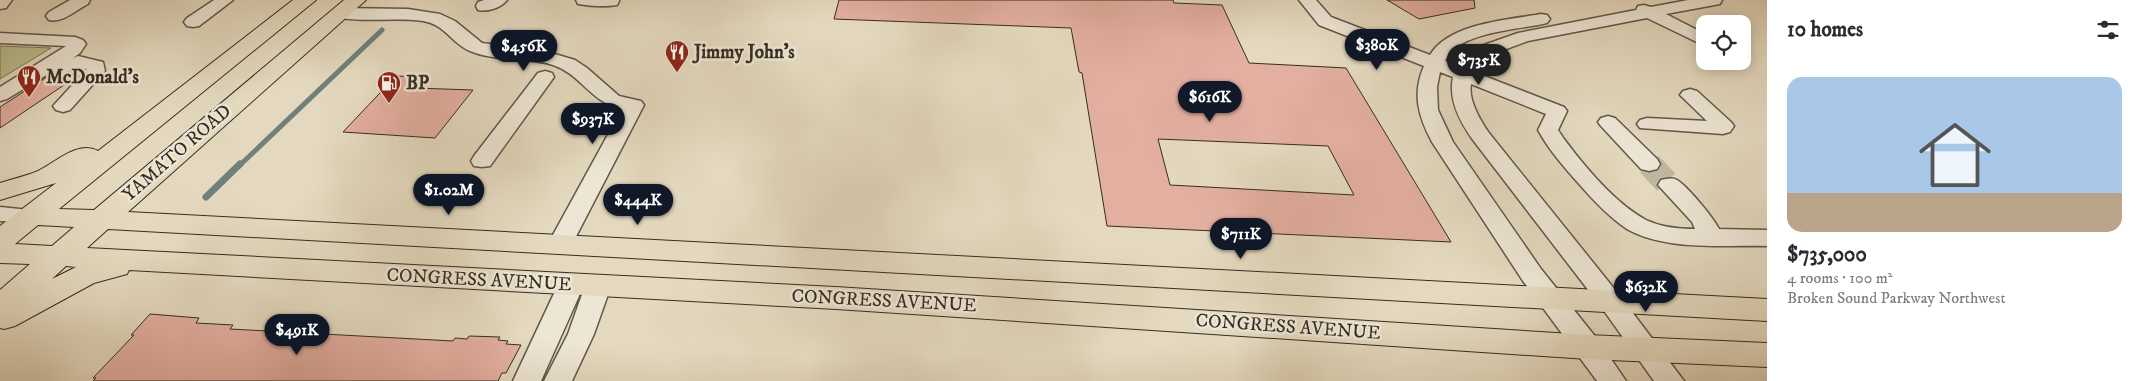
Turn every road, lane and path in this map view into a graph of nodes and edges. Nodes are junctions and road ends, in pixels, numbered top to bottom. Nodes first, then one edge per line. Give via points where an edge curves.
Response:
1 (4, 0) edge
2 (82, 0) edge
3 (225, 0) edge
4 (306, 0) edge
5 (584, 0) edge
6 (1307, 0) edge
7 (1714, 0) edge
8 (611, 1) dead end
9 (0, 4) edge
10 (1638, 5) edge
11 (348, 6) edge
12 (55, 16) dead end
13 (193, 22) dead end
14 (1696, 36) edge
15 (0, 38) edge
16 (1433, 68) junction
17 (1463, 75) junction
18 (545, 77) dead end
19 (0, 95) edge
20 (1690, 95) dead end
21 (0, 102) edge
22 (63, 106) dead end
23 (1608, 122) dead end
24 (1647, 124) dead end
25 (128, 141) junction
26 (482, 161) dead end
27 (1649, 164) tunnel mouth
28 (1669, 185) tunnel mouth
29 (0, 192) edge
30 (0, 214) edge
31 (32, 216) junction
32 (100, 219) junction
33 (1710, 236) junction
34 (1767, 238) edge
35 (0, 241) edge
36 (560, 244) junction
37 (0, 253) edge
38 (57, 257) junction
39 (132, 261) junction
40 (584, 285) junction
41 (1552, 299) junction
42 (1611, 302) junction
43 (0, 307) edge
44 (1767, 310) edge
45 (0, 320) edge
46 (1588, 347) junction
47 (1646, 349) junction
48 (1767, 355) edge
49 (527, 381) edge
50 (558, 381) edge
51 (1612, 381) edge
52 (1670, 381) edge

1 - 9 street
2 - 12 street
3 - 13 street
4 - 25 main road, YAMATO ROAD
5 - 8 street
6 - 16 street via 1326,21 1327,30 1360,46
7 - 10 street
10 - 14 street
10 - 16 street via 1482,30 1450,45 1439,54
10 - 17 street via 1487,50
11 - 32 main road, YAMATO ROAD
11 - 36 street via 431,16 445,22 470,46 558,60 579,69 596,88 614,101 634,105
15 - 19 street via 77,44 74,49
16 - 17 street
16 - 41 street via 1426,94 1437,134 1532,275
17 - 33 street via 1557,111 1548,130 1556,144 1621,216 1662,234
17 - 42 street via 1462,100 1480,136
18 - 26 street
20 - 24 street via 1723,128
21 - 22 street via 58,67 78,62 96,66 96,71
23 - 27 street
25 - 29 main road via 77,159 47,177
25 - 31 main road, YAMATO ROAD
28 - 33 street via 1702,219
30 - 31 street
31 - 32 main road, CONGRESS AVENUE
31 - 35 main road, YAMATO ROAD
32 - 36 main road, CONGRESS AVENUE
32 - 38 main road, YAMATO ROAD
33 - 34 street
36 - 41 main road, CONGRESS AVENUE
37 - 38 main road, CONGRESS AVENUE
38 - 39 main road, CONGRESS AVENUE
38 - 43 main road, YAMATO ROAD
39 - 40 main road, CONGRESS AVENUE
39 - 45 main road via 84,275
40 - 46 main road, CONGRESS AVENUE via 836,298
40 - 49 street
40 - 50 street via 581,334
41 - 42 main road, CONGRESS AVENUE
41 - 46 street
42 - 44 main road, CONGRESS AVENUE
42 - 47 street
46 - 47 main road, CONGRESS AVENUE
46 - 51 street
47 - 48 main road, CONGRESS AVENUE
47 - 52 street

